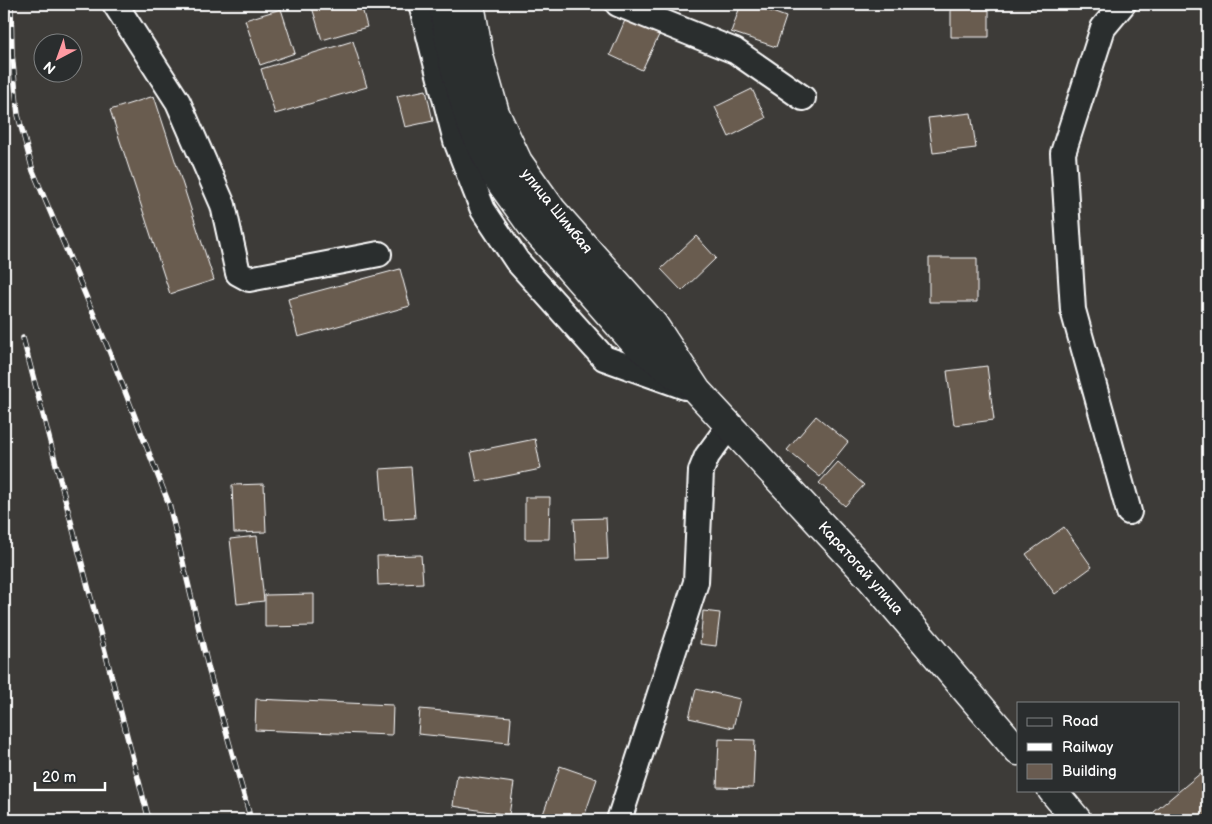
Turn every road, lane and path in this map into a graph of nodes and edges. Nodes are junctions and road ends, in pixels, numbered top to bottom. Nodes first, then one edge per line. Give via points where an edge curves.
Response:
1 (115, 4) edge
2 (421, 4) edge
3 (443, 4) edge
4 (470, 4) edge
5 (618, 4) edge
6 (1123, 4) edge
7 (803, 98) dead end
8 (379, 254) dead end
9 (697, 391) junction
10 (729, 426) junction
11 (1129, 512) dead end
12 (1017, 750) edge
13 (1054, 792) edge
14 (619, 820) edge
15 (1077, 820) edge

1 - 8 lane via 178,102 223,205 238,273 249,280
2 - 9 lane via 456,141 483,210 516,261 604,358
3 - 9 main road via 470,122 496,176 532,226 634,342
4 - 9 main road, улица Шимбая via 479,56 495,113 518,162 552,210 652,324
5 - 7 lane via 736,51
6 - 11 lane via 1103,28 1063,153 1073,310
9 - 10 main road, Каратогай улица
10 - 12 main road, Каратогай улица via 867,574
10 - 14 lane via 701,471 696,582
13 - 15 main road

